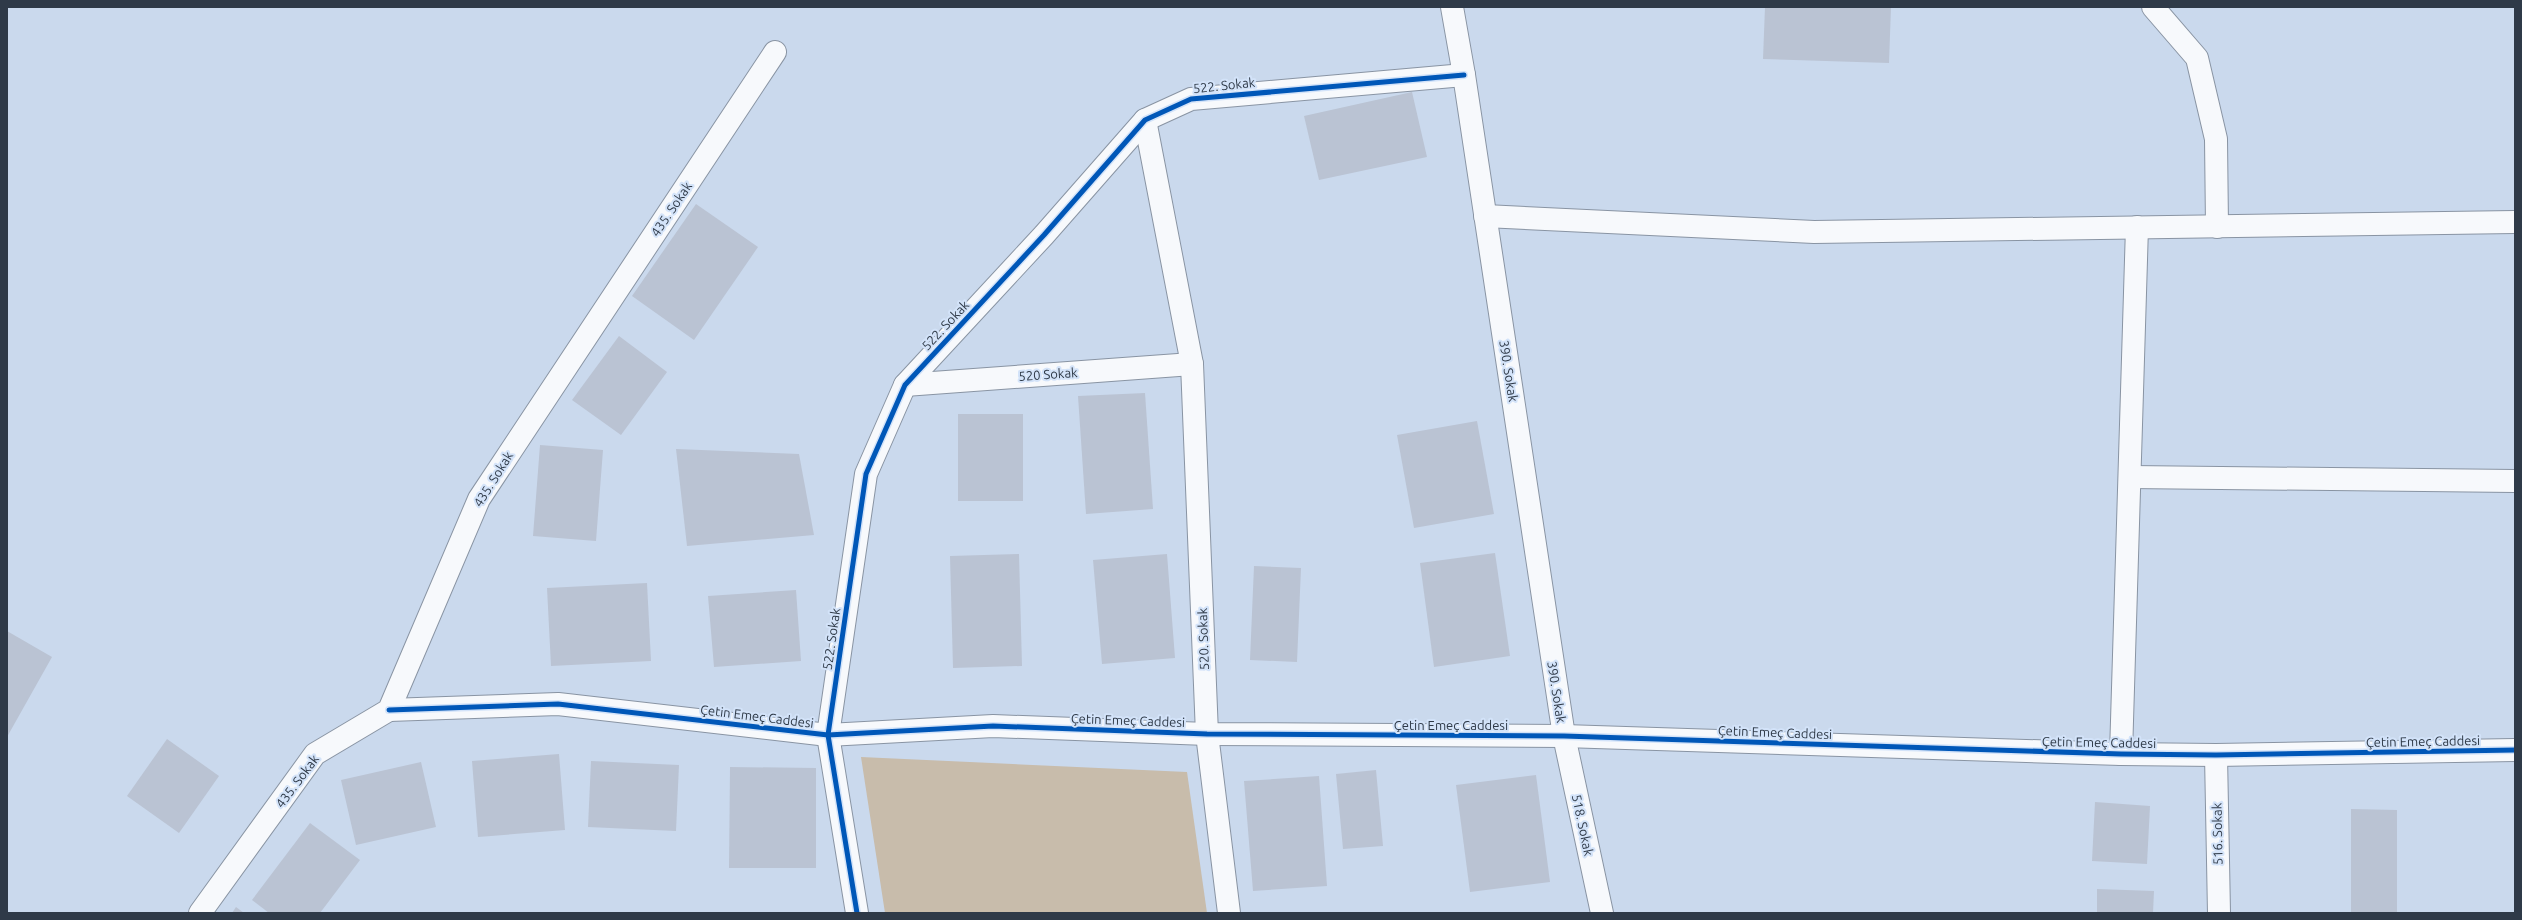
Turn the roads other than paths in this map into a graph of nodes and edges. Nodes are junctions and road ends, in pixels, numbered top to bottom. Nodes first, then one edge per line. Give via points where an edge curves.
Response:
1 (1452, 7) edge
2 (2153, 7) edge
3 (775, 52) dead end
4 (1464, 75) junction
5 (1145, 120) junction
6 (1485, 216) junction
7 (2515, 222) edge
8 (2137, 227) junction
9 (2217, 227) junction
10 (1192, 364) junction
11 (905, 385) junction
12 (2130, 477) junction
13 (2515, 481) edge
14 (389, 710) junction
15 (1207, 734) junction
16 (828, 735) junction
17 (1564, 736) junction
18 (2515, 750) edge
19 (2121, 754) junction
20 (2216, 755) junction
21 (200, 913) edge
22 (857, 913) edge
23 (1229, 913) edge
24 (1602, 913) edge
25 (2219, 913) edge

1 - 4 street, 390. Sokak
2 - 9 street via 2197,58 2216,139
3 - 14 street, 435. Sokak via 479,499
4 - 5 street, 522. Sokak via 1191,99
4 - 6 street, 390. Sokak
5 - 10 street, 520. Sokak
5 - 11 street, 522. Sokak via 1044,235
6 - 8 street via 1814,232
6 - 17 street, 390. Sokak
7 - 9 street
8 - 9 street
8 - 12 street
10 - 11 street, 520 Sokak
10 - 15 street, 520. Sokak
11 - 16 street, 522. Sokak via 866,474
12 - 13 street
12 - 19 street
14 - 16 street, Çetin Emeç Caddesi via 558,704
14 - 21 street, 435. Sokak via 315,754
15 - 16 street, Çetin Emeç Caddesi via 993,726
15 - 17 street, Çetin Emeç Caddesi
15 - 23 street, 520. Sokak
16 - 22 street, 522. Sokak
17 - 19 street, Çetin Emeç Caddesi
17 - 24 street, 518. Sokak
18 - 20 street, Çetin Emeç Caddesi
19 - 20 street, Çetin Emeç Caddesi
20 - 25 street, 516. Sokak

